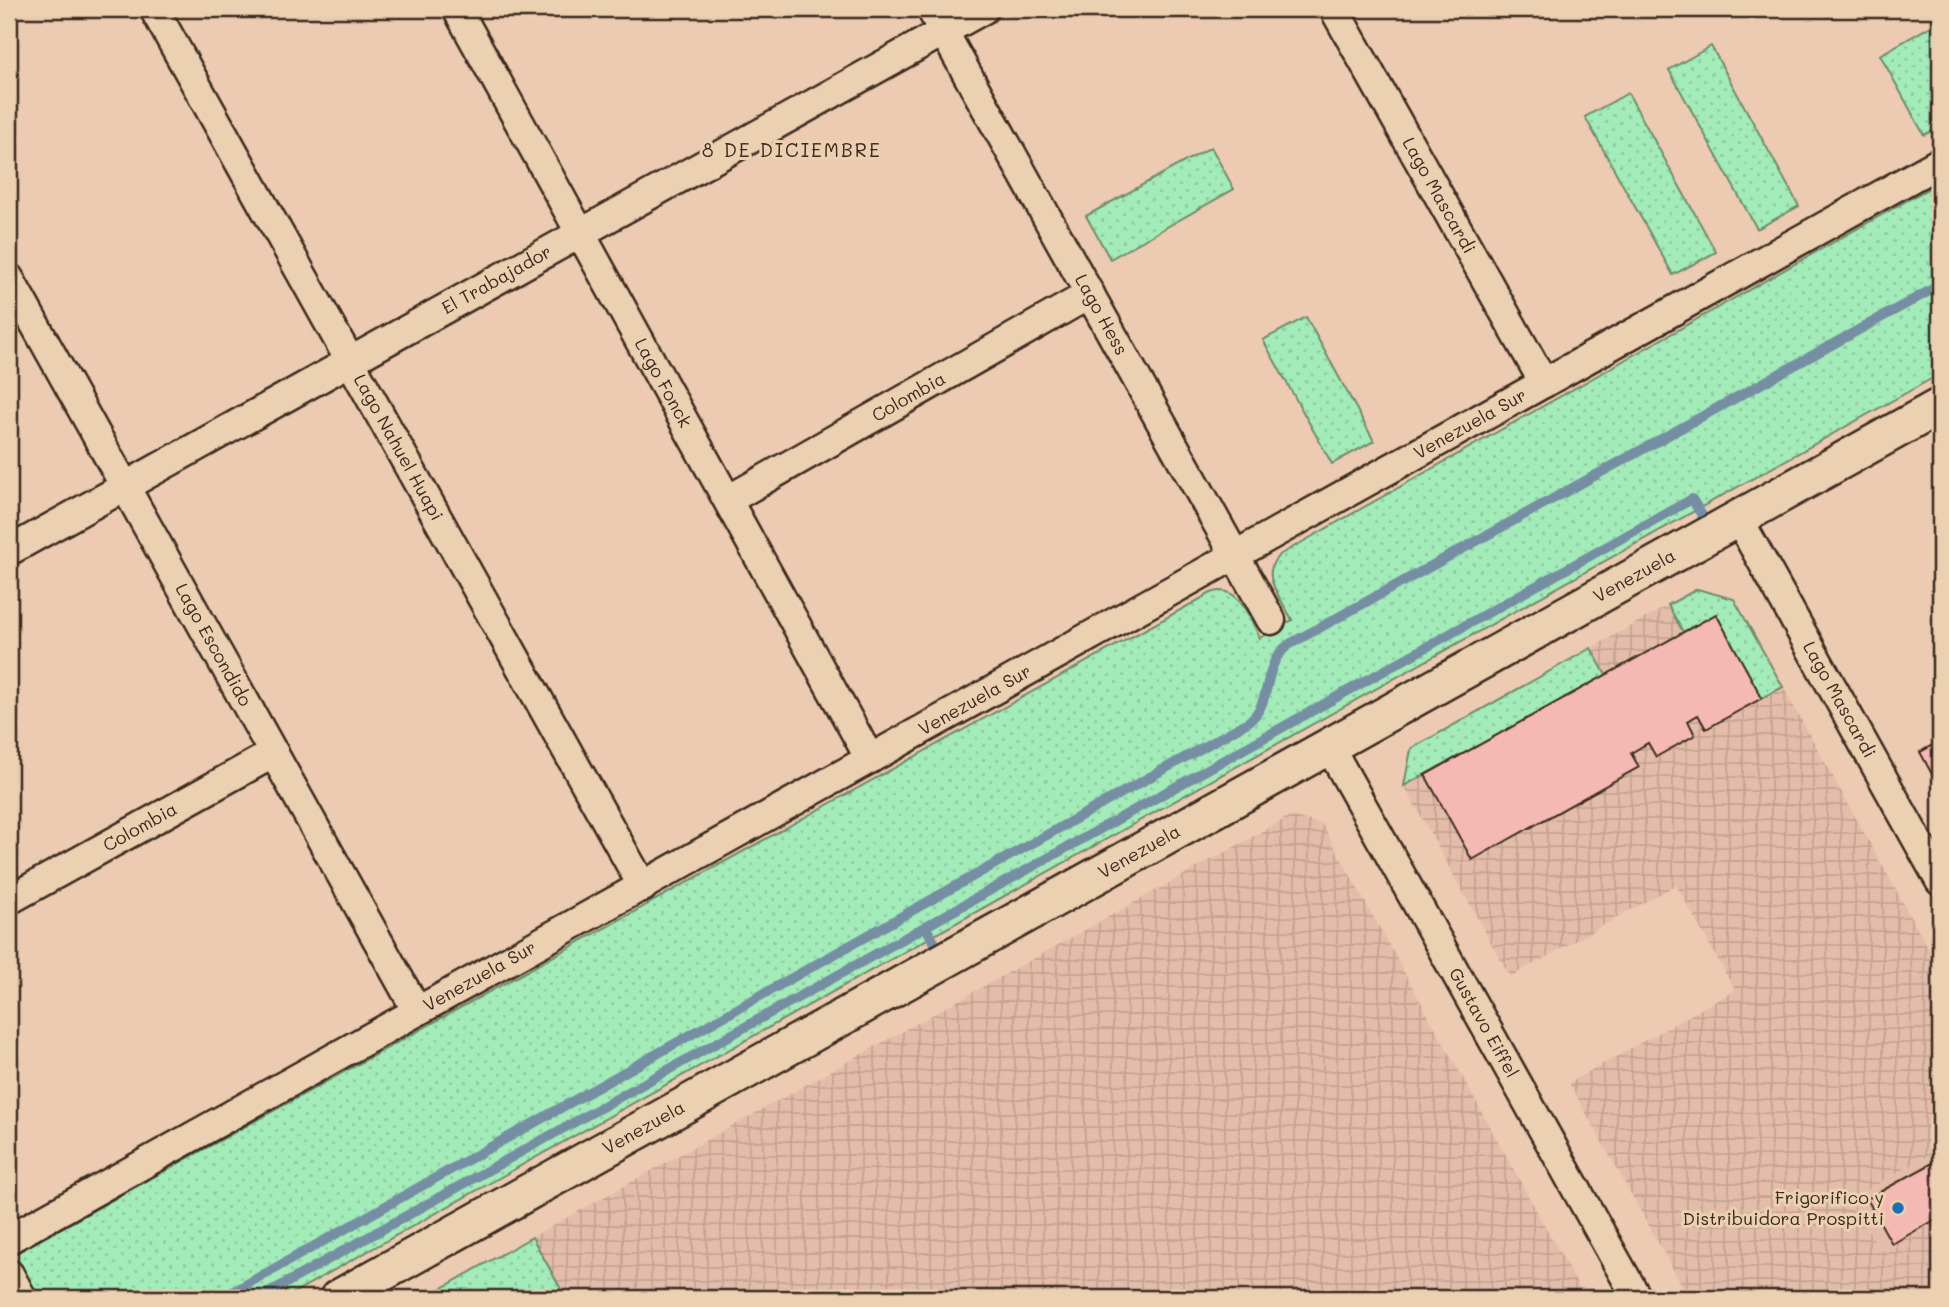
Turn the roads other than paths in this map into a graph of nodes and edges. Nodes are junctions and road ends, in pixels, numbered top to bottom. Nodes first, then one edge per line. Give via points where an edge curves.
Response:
1 (154, 9) edge
2 (457, 9) edge
3 (984, 9) edge
4 (1334, 9) edge
5 (937, 20) edge
6 (1940, 162) edge
7 (580, 233) junction
8 (9, 278) edge
9 (1090, 294) junction
10 (350, 361) junction
11 (1544, 383) junction
12 (1940, 406) edge
13 (125, 487) junction
14 (727, 500) junction
15 (1738, 518) junction
16 (9, 551) edge
17 (1235, 555) junction
18 (1271, 620) dead end
19 (1329, 746) junction
20 (274, 753) junction
21 (870, 759) junction
22 (1940, 881) edge
23 (643, 887) junction
24 (9, 900) edge
25 (417, 1011) junction
26 (9, 1239) edge
27 (9, 1275) edge
28 (22, 1298) edge
29 (338, 1298) edge
30 (1637, 1298) edge

1 - 10 street, Lago Nahuel Huapi
2 - 7 street, Lago Fonck
3 - 5 street, El Trabajador
4 - 11 street, Lago Mascardi
5 - 7 street, El Trabajador
5 - 9 street, Lago Hess
6 - 11 street, Venezuela Sur
7 - 10 street, El Trabajador
7 - 14 street, Lago Fonck
8 - 13 street, Lago Escondido
9 - 14 street, Colombia
9 - 17 street, Lago Hess
10 - 13 street, El Trabajador
10 - 23 street, Lago Nahuel Huapi
11 - 17 street, Venezuela Sur
12 - 15 street, Venezuela
13 - 16 street, El Trabajador
13 - 20 street, Lago Escondido
14 - 21 street, Lago Fonck
15 - 19 street, Venezuela
15 - 22 street, Lago Mascardi
17 - 18 street, Lago Hess
17 - 21 street, Venezuela Sur
19 - 29 street, Venezuela
19 - 30 street, Gustavo Eiffel
20 - 24 street, Colombia
20 - 25 street, Lago Escondido
21 - 23 street, Venezuela Sur
23 - 25 street, Venezuela Sur
25 - 26 street, Venezuela Sur
27 - 28 street

